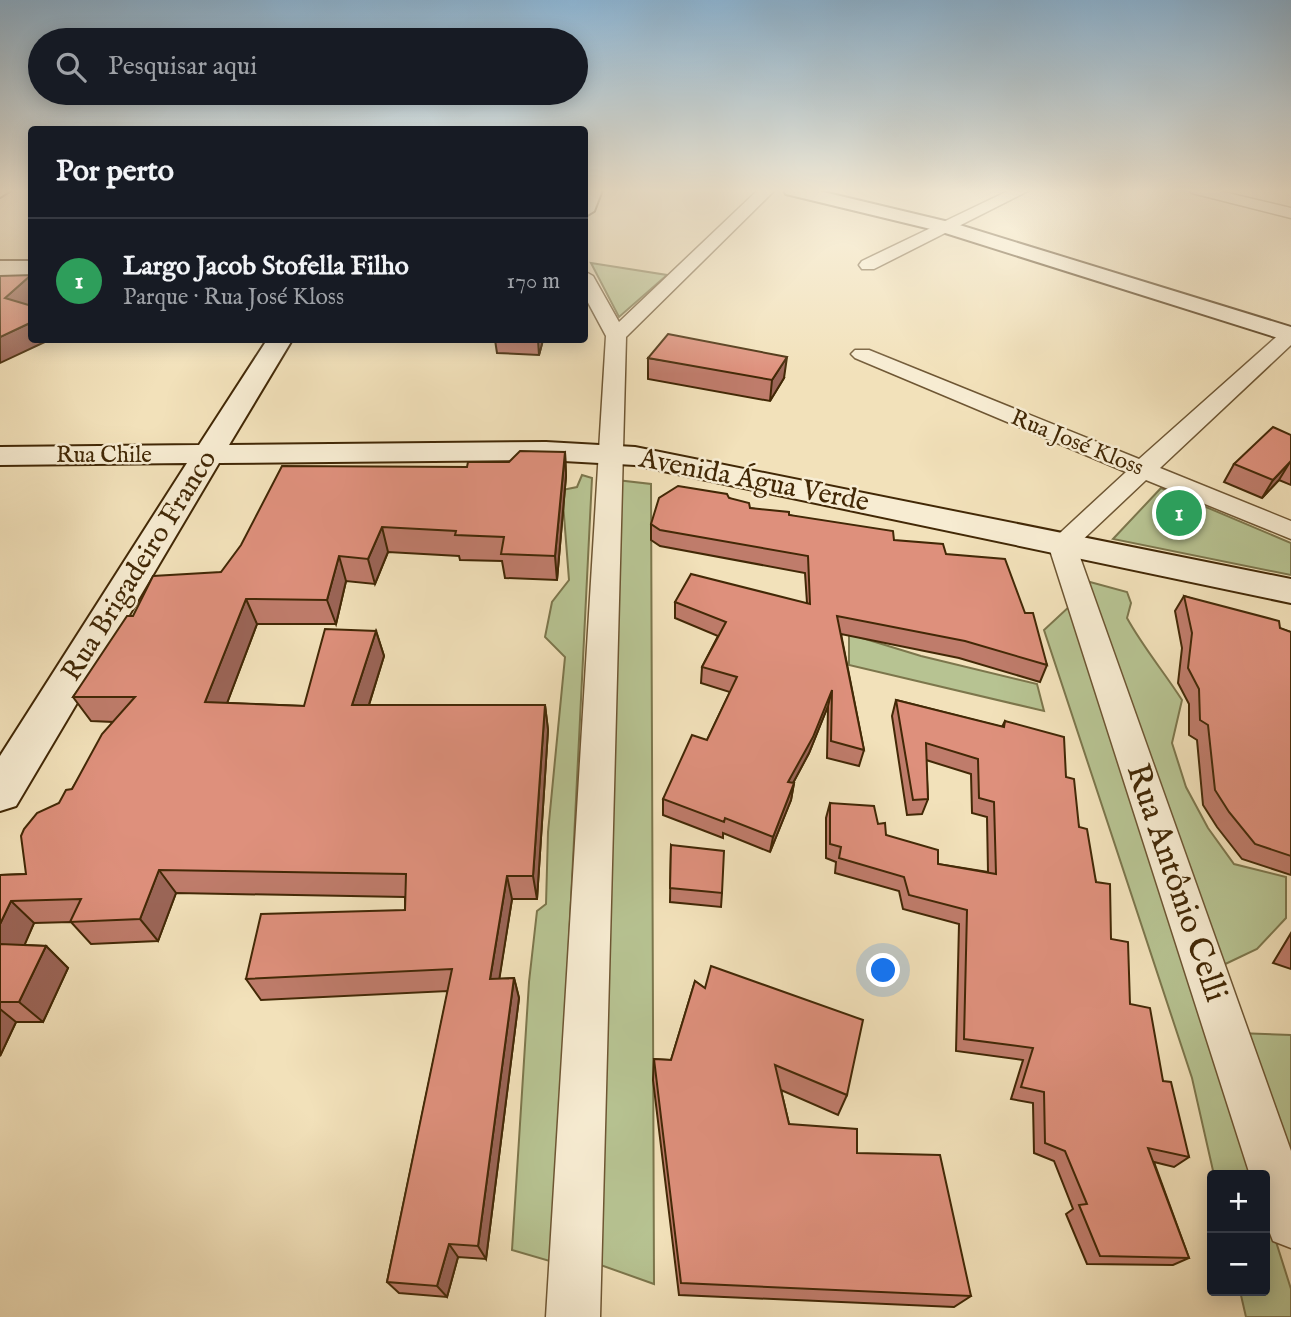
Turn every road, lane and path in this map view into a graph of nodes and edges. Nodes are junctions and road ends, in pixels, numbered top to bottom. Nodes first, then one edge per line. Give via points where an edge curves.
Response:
1 (703, 251) edge
2 (896, 251) edge
3 (1025, 251) edge
4 (868, 265) dead end
5 (0, 268) edge
6 (28, 268) edge
7 (588, 284) edge
8 (1291, 334) edge
9 (615, 336) junction
10 (277, 343) edge
11 (862, 354) dead end
12 (209, 454) junction
13 (610, 454) junction
14 (0, 456) edge
15 (1142, 470) junction
16 (1291, 531) edge
17 (1062, 544) junction
18 (1291, 592) edge
19 (0, 793) edge
20 (1291, 1223) edge
21 (573, 1317) edge

1 - 9 street
2 - 4 street
3 - 8 main road
5 - 6 main road
7 - 9 street
8 - 15 street
9 - 13 street
10 - 12 main road, Rua Brigadeiro Franco
11 - 15 street, Rua José Kloss
12 - 13 main road, Avenida Água Verde
12 - 14 main road, Rua Chile
12 - 19 main road, Rua Brigadeiro Franco
13 - 17 main road, Avenida Água Verde via 661,460
13 - 21 street
15 - 16 street, Rua José Kloss
15 - 17 street
17 - 18 main road, Avenida Água Verde
17 - 20 street, Rua Antônio Celli

